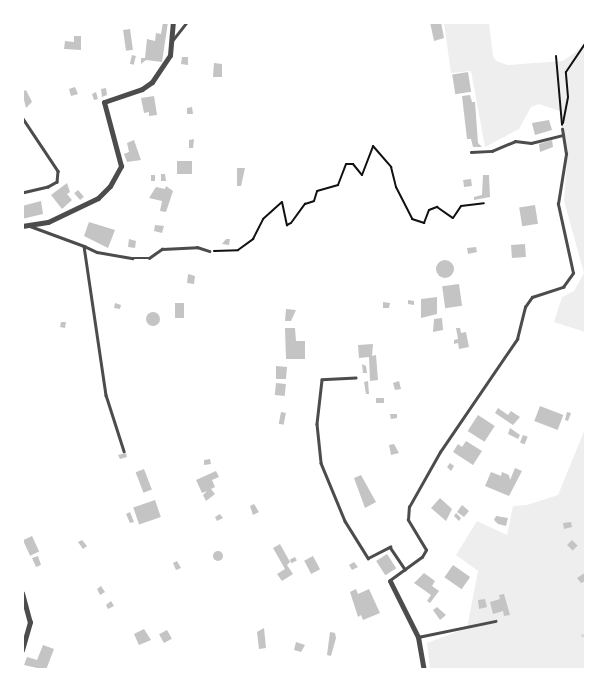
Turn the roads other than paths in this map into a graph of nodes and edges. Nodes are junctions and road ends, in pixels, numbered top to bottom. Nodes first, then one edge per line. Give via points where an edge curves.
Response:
1 (187, 22) edge
2 (173, 24) edge
3 (172, 41) junction
4 (22, 117) edge
5 (562, 129) road end
6 (563, 135) junction
7 (471, 152) dead end
8 (22, 193) edge
9 (29, 225) junction
10 (22, 226) edge
11 (84, 246) junction
12 (209, 251) road end
13 (356, 378) dead end
14 (124, 451) dead end
15 (405, 569) junction
16 (390, 581) joint
17 (22, 593) edge
18 (495, 621) dead end
19 (418, 636) junction
20 (22, 650) edge
21 (424, 670) edge

1 - 3 lane
2 - 3 street
3 - 9 street via 170,55 152,82 142,89 104,102 121,166 110,186 98,198 80,207 48,222
4 - 8 lane via 58,171 57,182
5 - 6 lane
6 - 7 lane via 531,143 515,141 492,150
6 - 15 lane via 566,154 558,204 573,273 562,287 543,291 528,302 517,339 426,476 407,514 426,550 422,557
9 - 10 street
9 - 11 lane
11 - 12 lane via 97,252 132,258 149,258 162,249 197,247
11 - 14 lane via 106,395
13 - 15 lane via 322,380 317,424 321,464 342,514 368,558 390,547
15 - 16 lane
16 - 19 street
17 - 20 street via 30,622
18 - 19 lane
19 - 21 street

